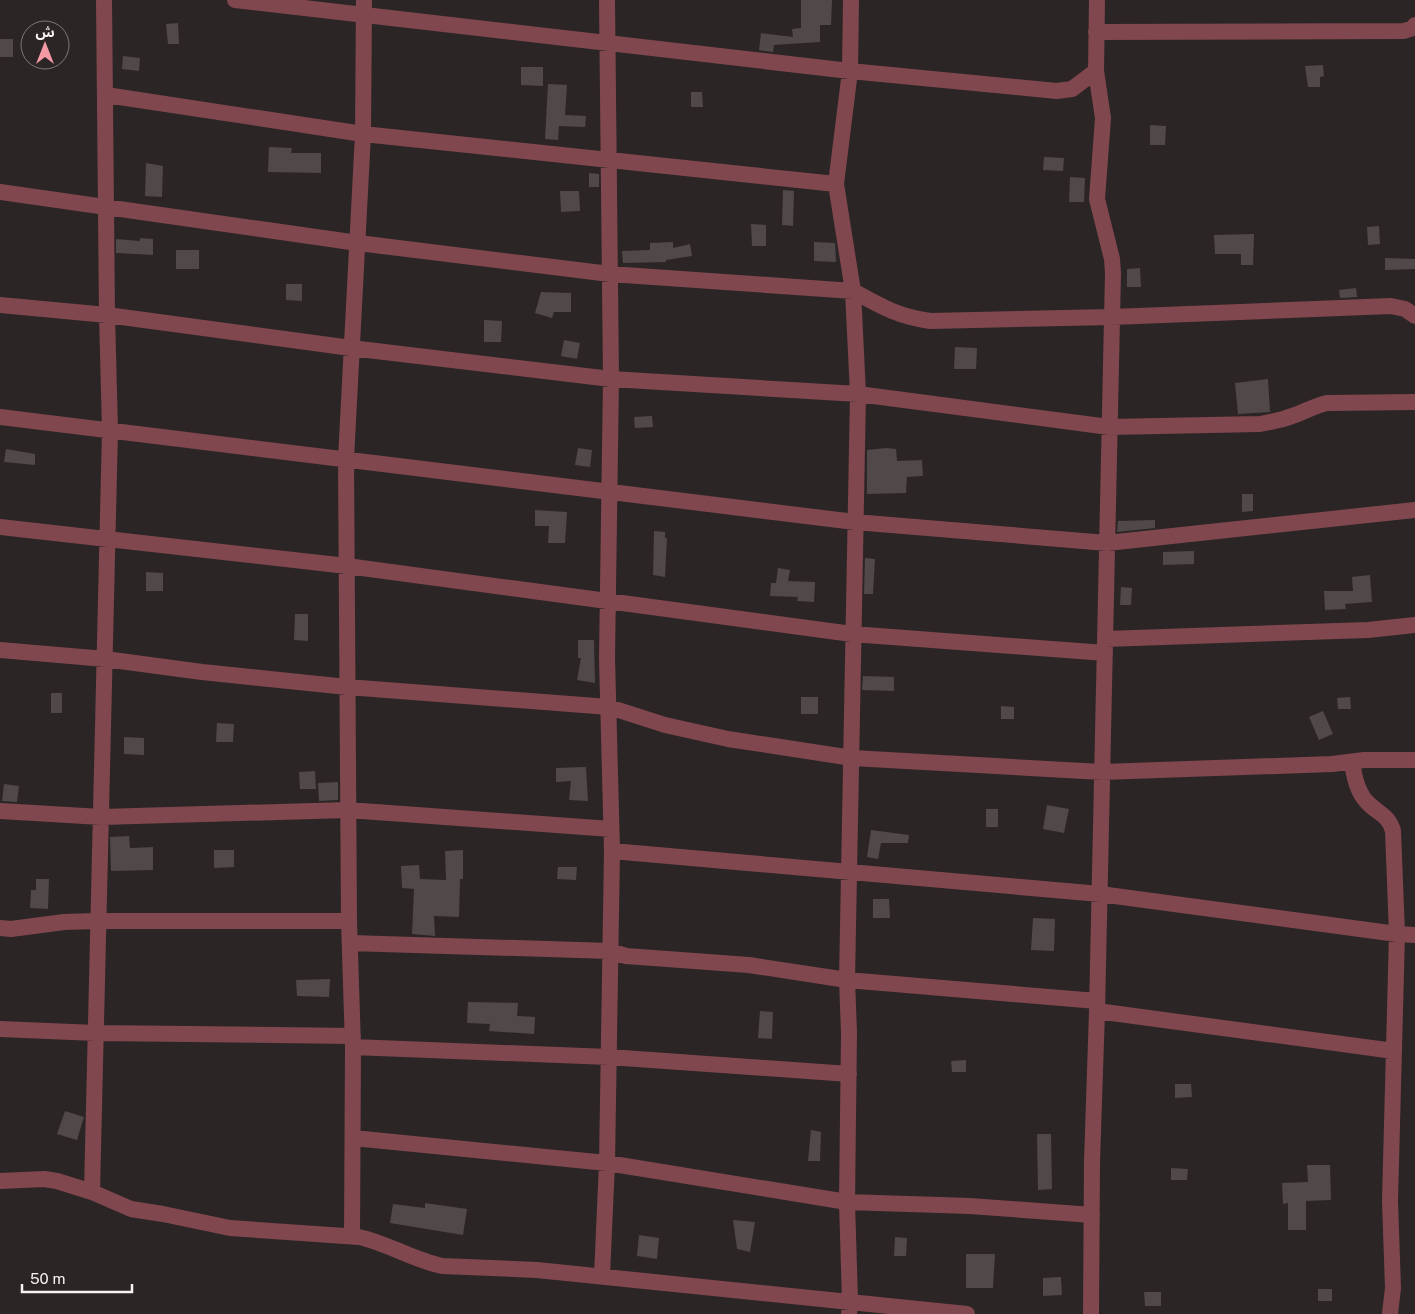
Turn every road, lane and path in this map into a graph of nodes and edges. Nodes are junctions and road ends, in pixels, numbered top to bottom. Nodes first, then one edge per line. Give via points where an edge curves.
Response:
1 (104, 0) edge
2 (236, 0) edge
3 (607, 0) edge
4 (851, 0) edge
5 (1097, 0) edge
6 (364, 8) edge
7 (1415, 25) edge
8 (1096, 32) junction
9 (608, 43) junction
10 (850, 71) junction
11 (1096, 71) junction
12 (106, 95) junction
13 (363, 134) junction
14 (609, 161) junction
15 (836, 184) junction
16 (0, 192) edge
17 (107, 207) junction
18 (358, 243) junction
19 (610, 274) junction
20 (853, 291) junction
21 (0, 305) edge
22 (107, 315) junction
23 (1415, 316) edge
24 (1112, 317) junction
25 (351, 348) junction
26 (611, 379) junction
27 (858, 394) junction
28 (1415, 402) edge
29 (0, 417) edge
30 (1109, 427) junction
31 (110, 430) junction
32 (346, 459) junction
33 (610, 492) junction
34 (1415, 510) edge
35 (855, 522) junction
36 (0, 527) edge
37 (107, 539) junction
38 (1107, 543) junction
39 (346, 566) junction
40 (608, 600) junction
41 (1415, 625) edge
42 (852, 634) junction
43 (1105, 646) junction
44 (0, 650) edge
45 (105, 659) junction
46 (347, 687) junction
47 (609, 707) junction
48 (852, 758) junction
49 (1414, 761) edge
50 (1352, 762) junction
51 (1102, 772) junction
52 (348, 810) junction
53 (0, 812) edge
54 (101, 817) junction
55 (611, 829) junction
56 (612, 851) junction
57 (848, 872) junction
58 (1100, 894) junction
59 (98, 921) junction
60 (349, 921) junction
61 (0, 928) edge
62 (1397, 934) junction
63 (1415, 934) edge
64 (350, 943) junction
65 (610, 950) junction
66 (847, 980) junction
67 (1097, 1006) junction
68 (0, 1029) edge
69 (96, 1033) junction
70 (353, 1041) junction
71 (1394, 1051) junction
72 (609, 1058) junction
73 (848, 1074) junction
74 (353, 1138) junction
75 (607, 1163) junction
76 (0, 1181) edge
77 (92, 1192) junction
78 (847, 1202) junction
79 (1092, 1215) junction
80 (352, 1236) junction
81 (602, 1276) junction
82 (849, 1308) edge
83 (967, 1314) edge
84 (1091, 1314) edge
85 (1390, 1314) edge

1 - 12 street
2 - 6 street
3 - 9 street
4 - 10 street
5 - 8 street
6 - 9 street
6 - 13 street
7 - 8 street via 1404,31
8 - 11 street
9 - 10 street
9 - 14 street
10 - 11 street via 1057,91 1072,88
10 - 15 street
11 - 24 street via 1103,118 1097,199 1112,259
12 - 13 street
12 - 17 street
13 - 14 street
13 - 18 street
14 - 15 street
14 - 19 street
15 - 20 street
16 - 17 street
17 - 18 street
17 - 22 street
18 - 19 street
18 - 25 street
19 - 20 street
19 - 26 street
20 - 24 street via 890,312 930,321
20 - 27 street
21 - 22 street
22 - 25 street
22 - 31 street
23 - 24 street via 1405,309 1391,306
24 - 30 street
25 - 26 street
25 - 32 street
26 - 27 street
26 - 33 street
27 - 30 street
27 - 35 street
28 - 30 street via 1327,403 1277,422 1260,424
29 - 31 street
30 - 38 street
31 - 32 street
31 - 37 street
32 - 33 street
32 - 39 street
33 - 35 street
33 - 40 street
34 - 38 street
35 - 38 street
35 - 42 street
36 - 37 street
37 - 39 street
37 - 45 street
38 - 43 street
39 - 40 street
39 - 46 street
40 - 42 street
40 - 47 street
41 - 43 street
42 - 43 street
42 - 48 street
43 - 51 street
44 - 45 street
45 - 46 street
45 - 54 street
46 - 47 street
46 - 52 street
47 - 48 street via 665,725 728,739
47 - 55 street
48 - 51 street
48 - 57 street
49 - 50 street
50 - 51 street
50 - 62 street via 1355,779 1366,801 1391,824
51 - 58 street
52 - 54 street
52 - 55 street
52 - 60 street
53 - 54 street
54 - 59 street
55 - 56 street
56 - 57 street
56 - 65 street
57 - 58 street
57 - 66 street
58 - 62 street
58 - 67 street
59 - 60 street
59 - 61 street
59 - 69 street
60 - 64 street
62 - 63 street
62 - 71 street
64 - 65 street
64 - 70 street
65 - 66 street via 626,956 749,965
65 - 72 street
66 - 67 street
66 - 73 street
67 - 71 street
67 - 79 street
68 - 69 street
69 - 70 street
69 - 77 street
70 - 72 street
70 - 74 street
71 - 85 street via 1390,1201 1393,1288
72 - 73 street
72 - 75 street
73 - 78 street
74 - 75 street
74 - 80 street
75 - 78 street
75 - 81 street
76 - 77 street via 44,1179
77 - 80 street via 132,1209 222,1227
78 - 79 street via 970,1206
78 - 82 street
79 - 84 street
80 - 81 street via 370,1239 442,1266
81 - 82 street
82 - 83 street

